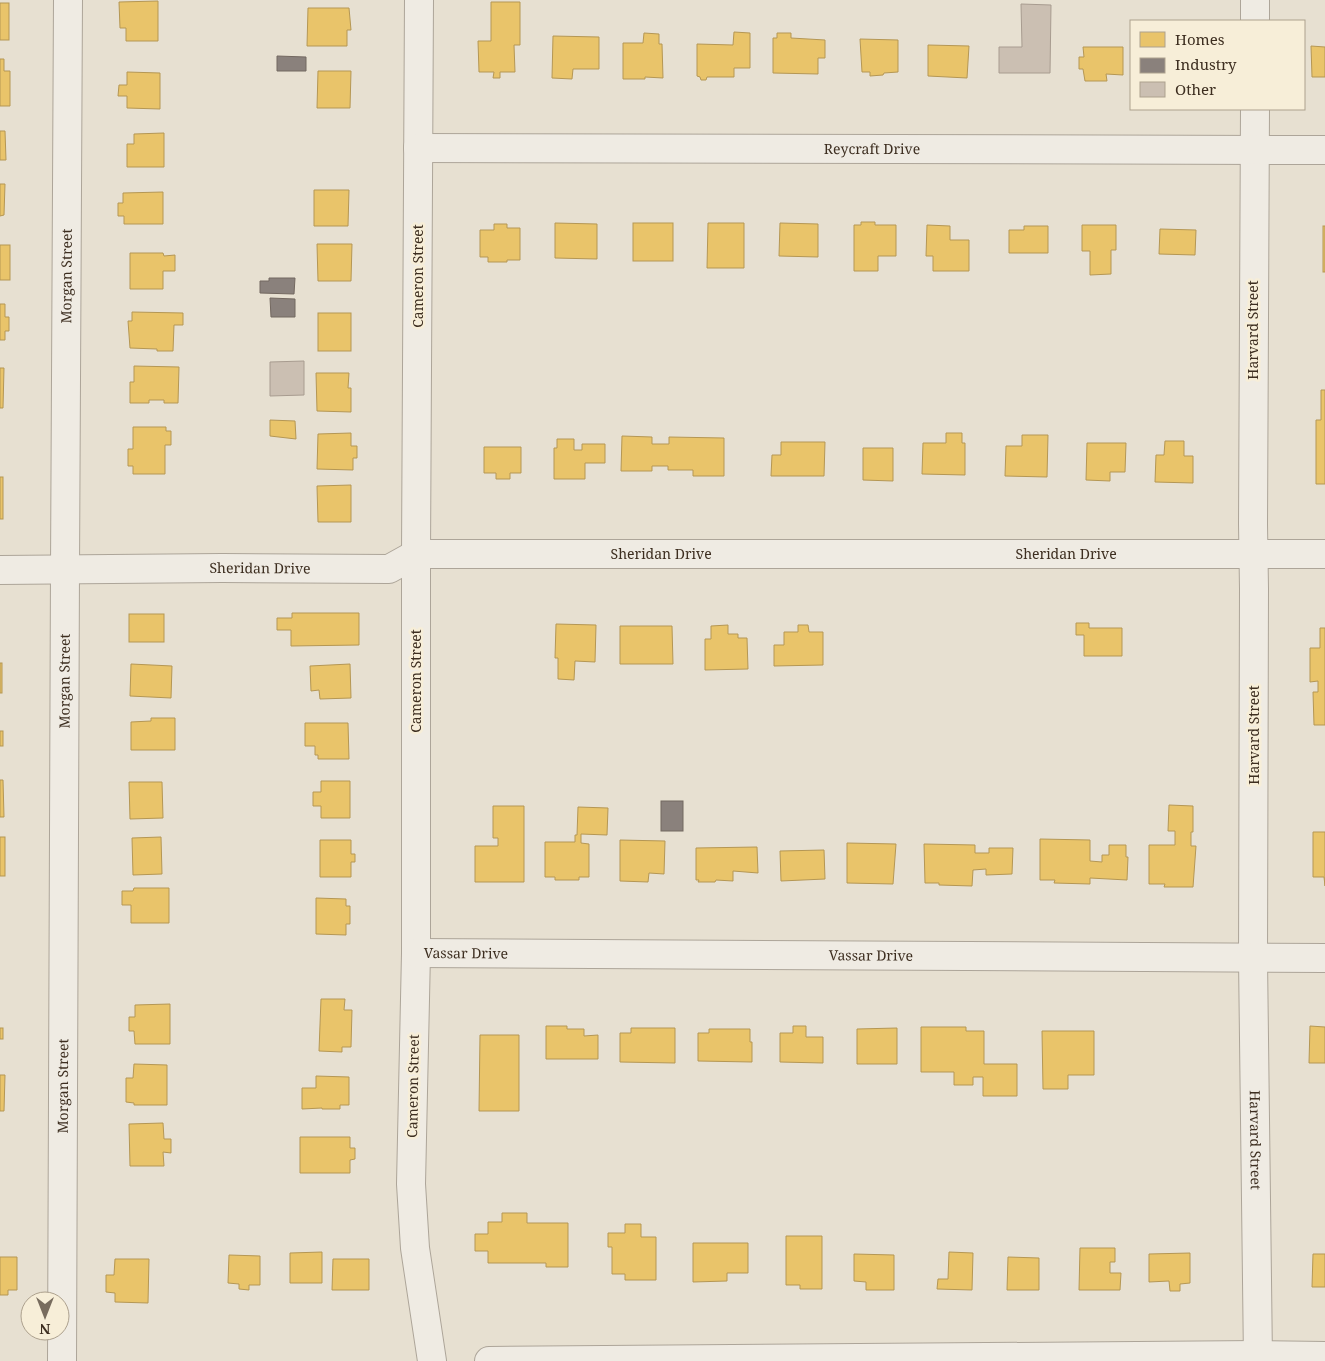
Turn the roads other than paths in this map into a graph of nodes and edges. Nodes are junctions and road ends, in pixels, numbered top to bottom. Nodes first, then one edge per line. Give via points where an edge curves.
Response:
1 (68, 0) edge
2 (419, 0) edge
3 (1254, 0) edge
4 (1254, 20) edge
5 (1254, 110) edge
6 (418, 148) junction
7 (1254, 149) junction
8 (1325, 150) edge
9 (416, 554) junction
10 (1252, 554) junction
11 (1325, 554) edge
12 (0, 570) edge
13 (65, 570) junction
14 (416, 953) junction
15 (1253, 958) junction
16 (1325, 958) edge
17 (1325, 1356) edge
18 (1258, 1358) edge
19 (62, 1361) edge
20 (432, 1361) edge
21 (489, 1361) edge

1 - 13 street, Morgan Street
2 - 6 street, Cameron Street
3 - 4 street
5 - 7 street, Harvard Street
6 - 7 street, Reycraft Drive
6 - 9 street, Cameron Street
7 - 8 street, Reycraft Drive
7 - 10 street, Harvard Street
9 - 10 street, Sheridan Drive
9 - 13 street, Sheridan Drive via 389,569
9 - 14 street, Cameron Street
10 - 11 street, Sheridan Drive
10 - 15 street, Harvard Street
12 - 13 street, Sheridan Drive
13 - 19 street, Morgan Street
14 - 15 street, Vassar Drive
14 - 20 street, Cameron Street via 411,1184 415,1248
15 - 16 street, Vassar Drive
15 - 18 street, Harvard Street
17 - 18 street
18 - 21 street

